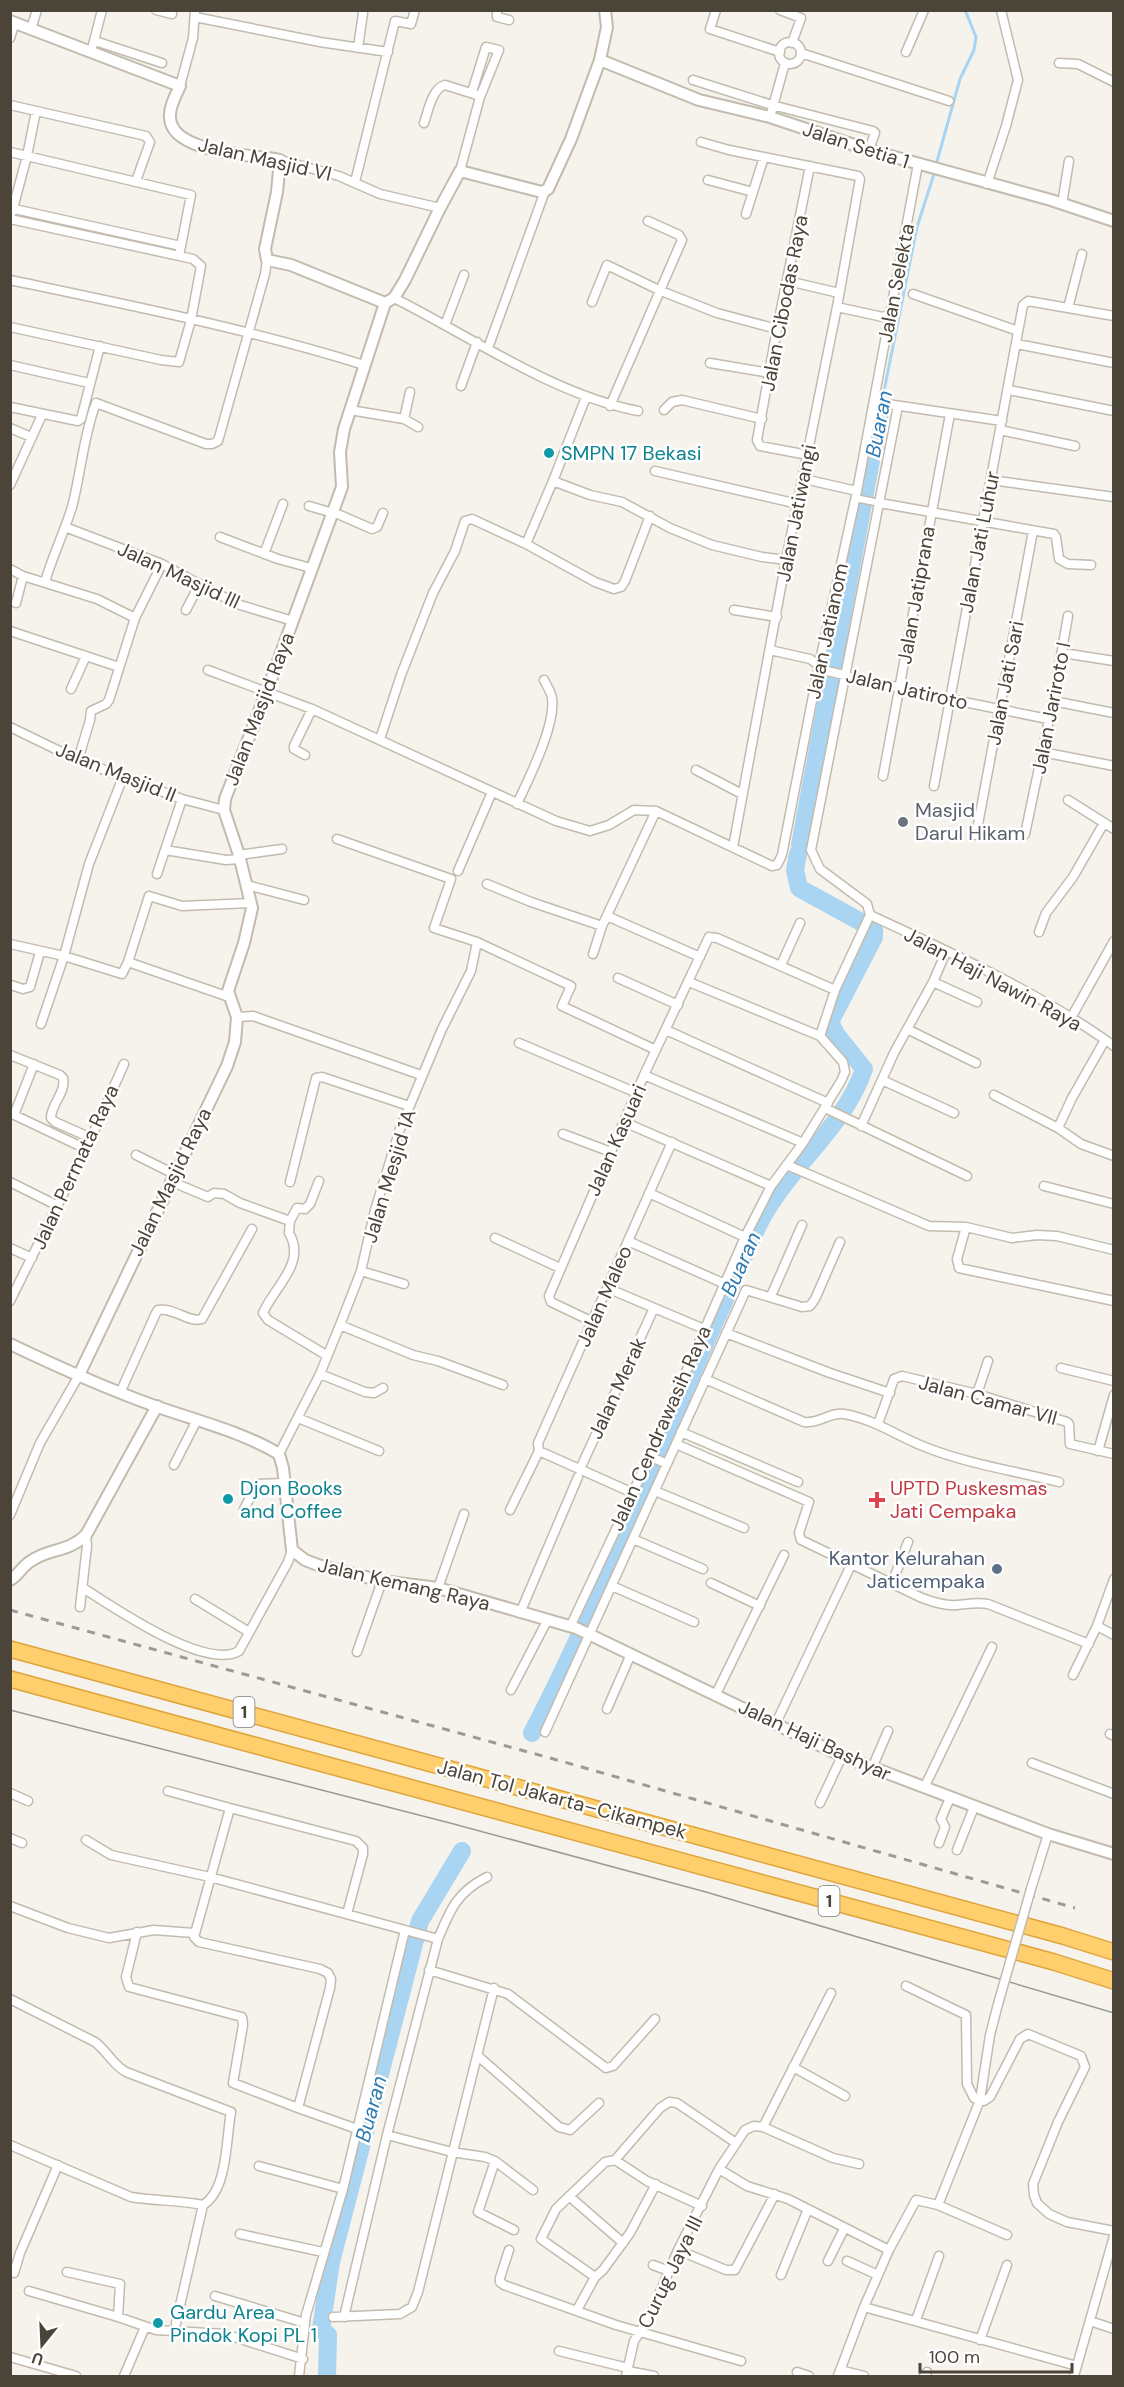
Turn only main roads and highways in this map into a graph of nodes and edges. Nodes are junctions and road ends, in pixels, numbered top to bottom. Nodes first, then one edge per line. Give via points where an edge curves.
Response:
1 (10, 1649) edge
2 (10, 1679) edge
3 (1113, 1952) edge
4 (1113, 1981) edge

1 - 3 highway, Jalan Tol Jakarta–Cikampek / 1
2 - 4 highway, Jalan Tol Jakarta–Cikampek / 1

